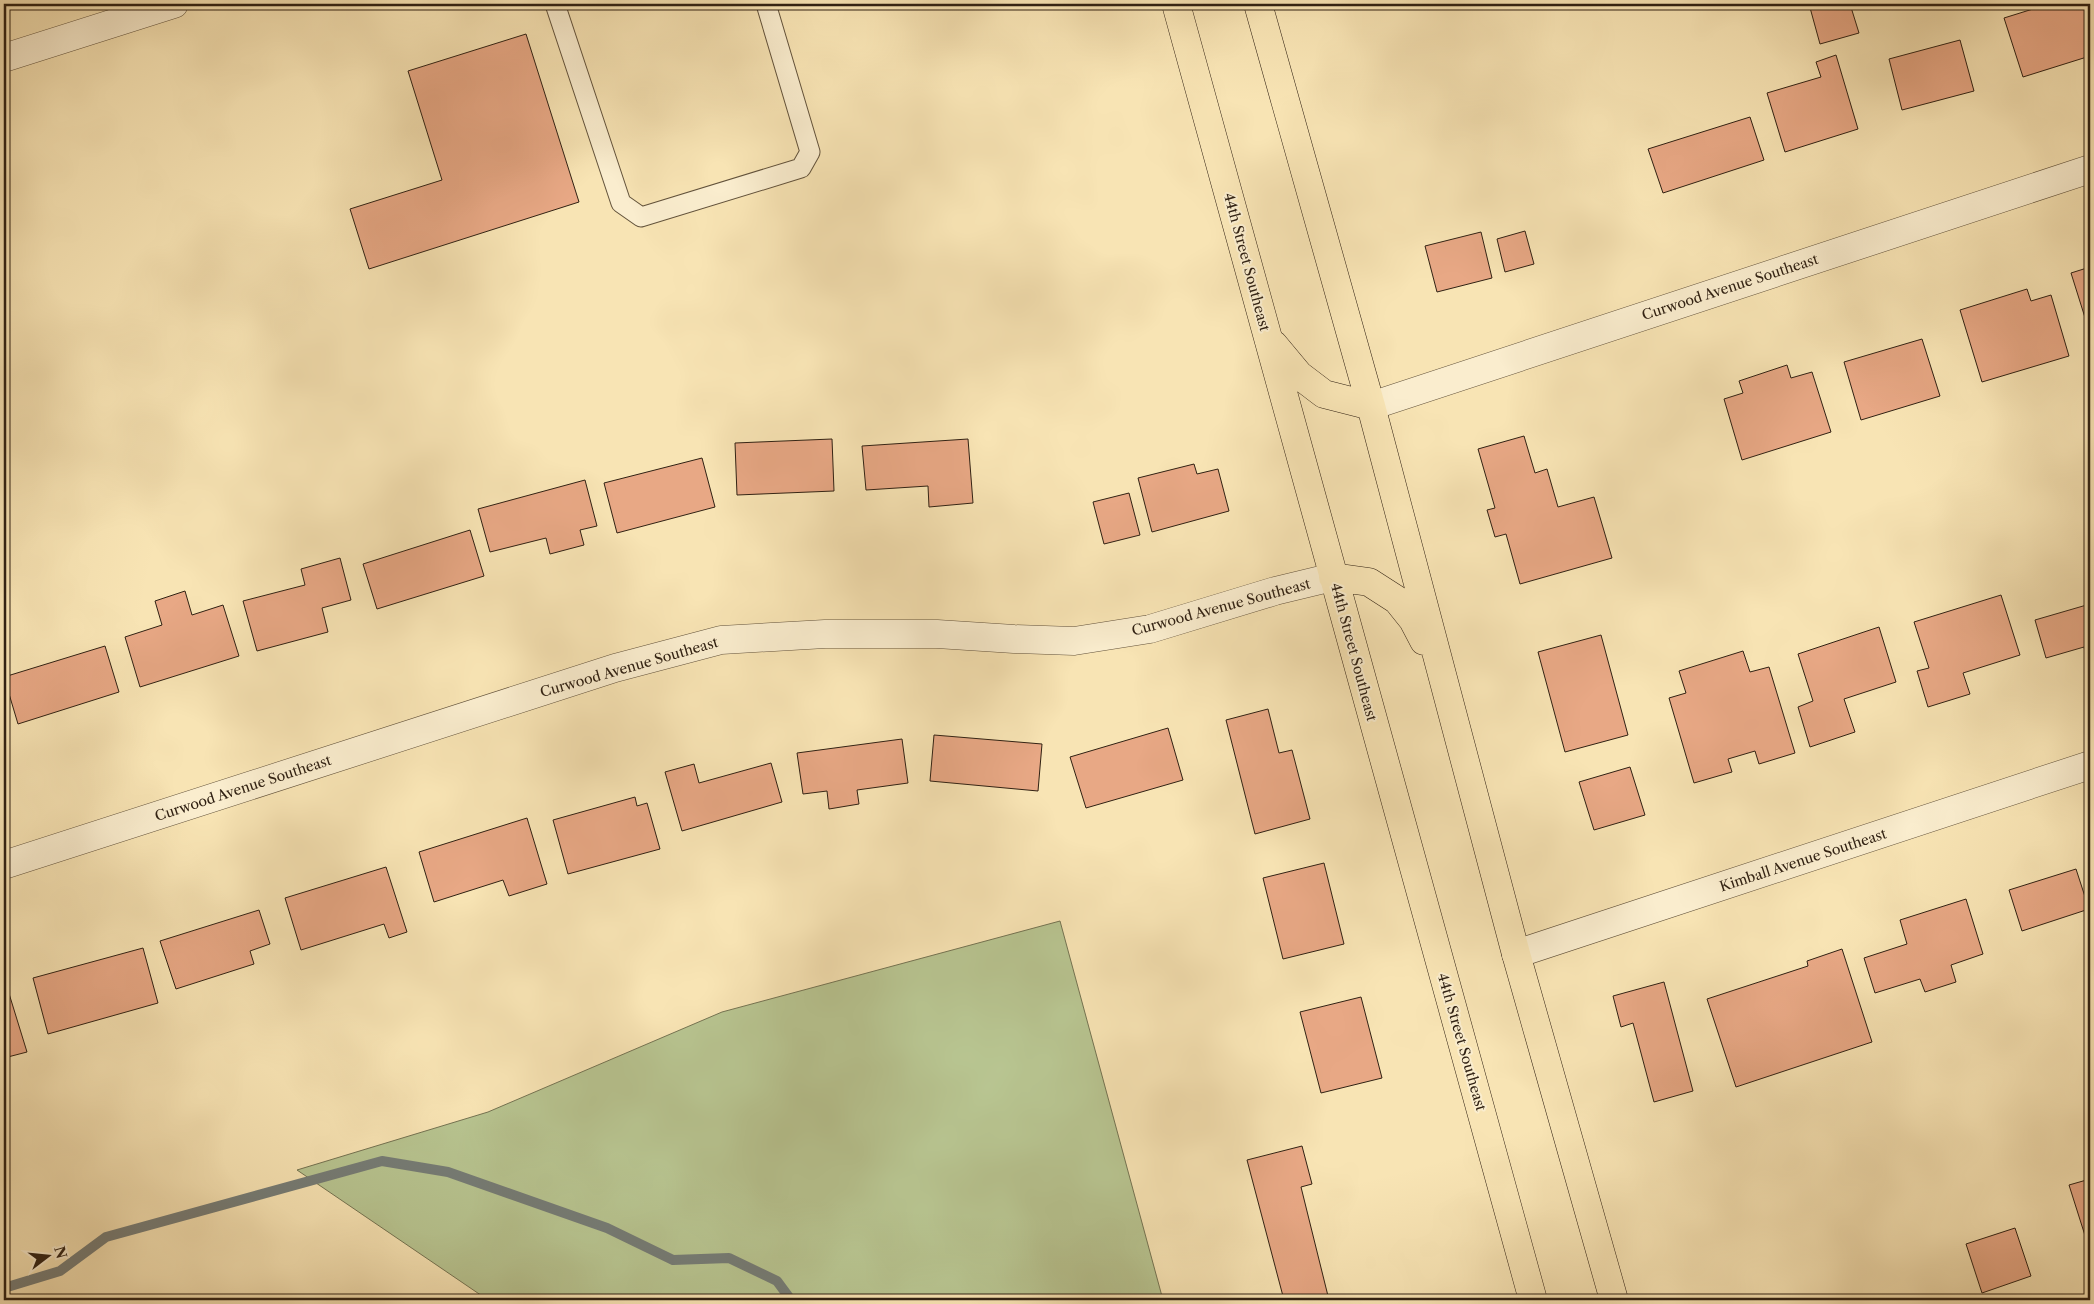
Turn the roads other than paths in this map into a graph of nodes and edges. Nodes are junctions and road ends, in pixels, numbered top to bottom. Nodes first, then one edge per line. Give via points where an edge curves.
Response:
1 (174, 4) edge
2 (555, 4) edge
3 (766, 4) edge
4 (1176, 4) edge
5 (1258, 4) edge
6 (4, 58) edge
7 (2090, 168) edge
8 (1268, 338) junction
9 (1371, 406) junction
10 (1333, 577) junction
11 (1443, 678) junction
12 (2090, 765) edge
13 (4, 865) edge
14 (1516, 954) junction
15 (1533, 1300) edge
16 (1614, 1300) edge

1 - 6 street
2 - 3 lane via 621,203 641,217 801,168 810,152
4 - 8 main road, 44th Street Southeast
5 - 9 main road
7 - 9 street, Curwood Avenue Southeast
8 - 9 main road via 1299,375 1324,394
8 - 10 main road, 44th Street Southeast
9 - 11 main road
10 - 11 main road via 1369,582 1397,600 1413,620
10 - 13 street, Curwood Avenue Southeast via 1150,629 1074,641 937,634 824,634 721,640 615,668
10 - 15 main road, 44th Street Southeast
11 - 14 main road
12 - 14 street, Kimball Avenue Southeast
14 - 16 main road

